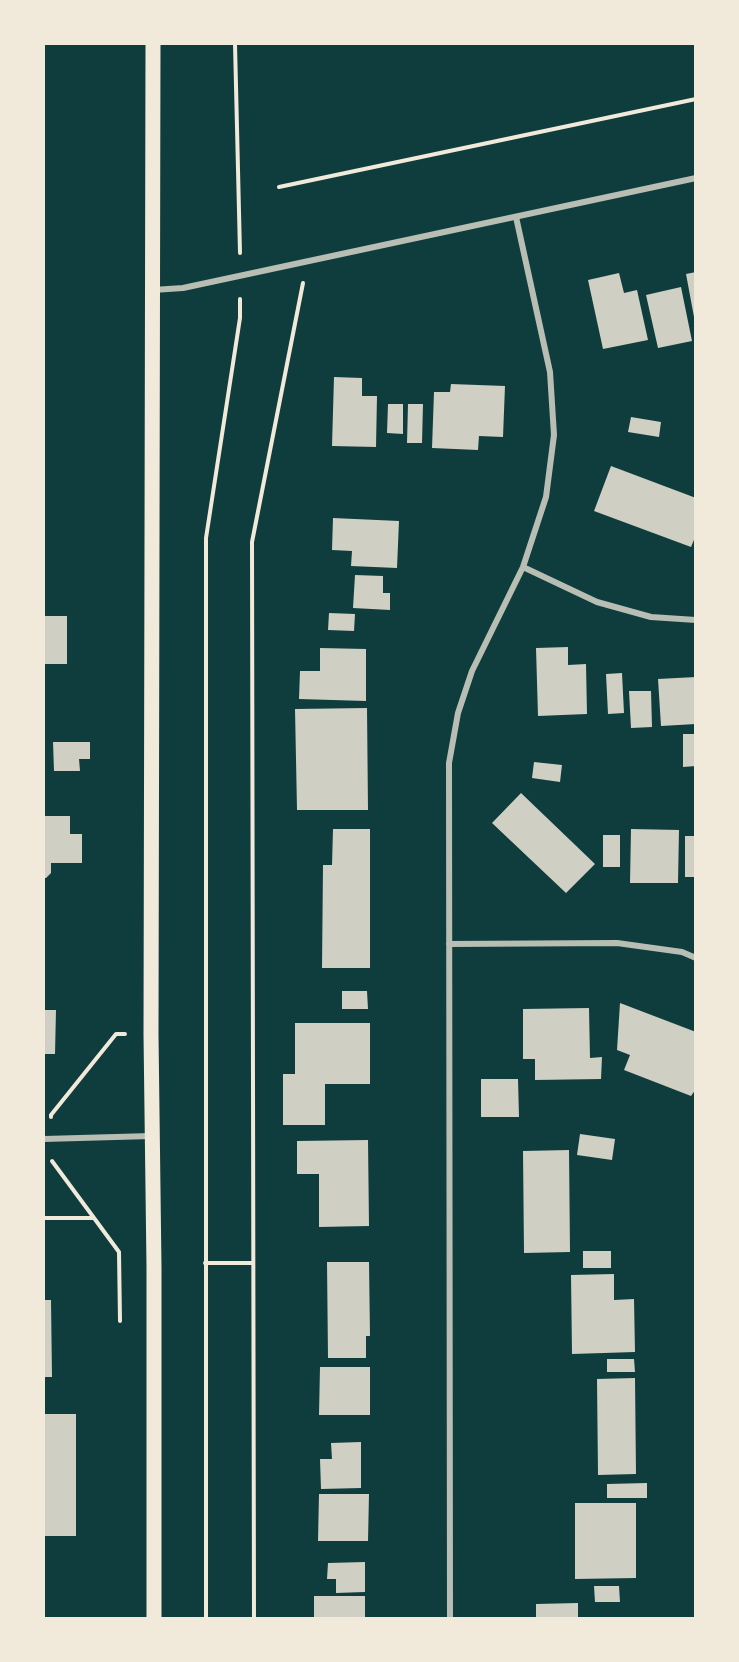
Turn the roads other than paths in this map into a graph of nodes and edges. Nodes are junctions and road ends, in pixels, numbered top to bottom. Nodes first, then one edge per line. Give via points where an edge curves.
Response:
1 (153, 44) edge
2 (696, 178) edge
3 (516, 217) junction
4 (153, 290) junction
5 (523, 567) junction
6 (696, 620) edge
7 (449, 944) junction
8 (696, 958) edge
9 (151, 1136) junction
10 (44, 1139) edge
11 (154, 1618) edge
12 (450, 1618) edge

1 - 4 main road
2 - 3 street
3 - 4 street via 183,288
3 - 5 street via 550,372 554,435 546,497
4 - 9 main road
5 - 6 street via 597,602 651,617
5 - 7 street via 472,671 458,713 449,763
7 - 8 street via 617,943 682,952
7 - 12 street
9 - 10 street
9 - 11 main road

